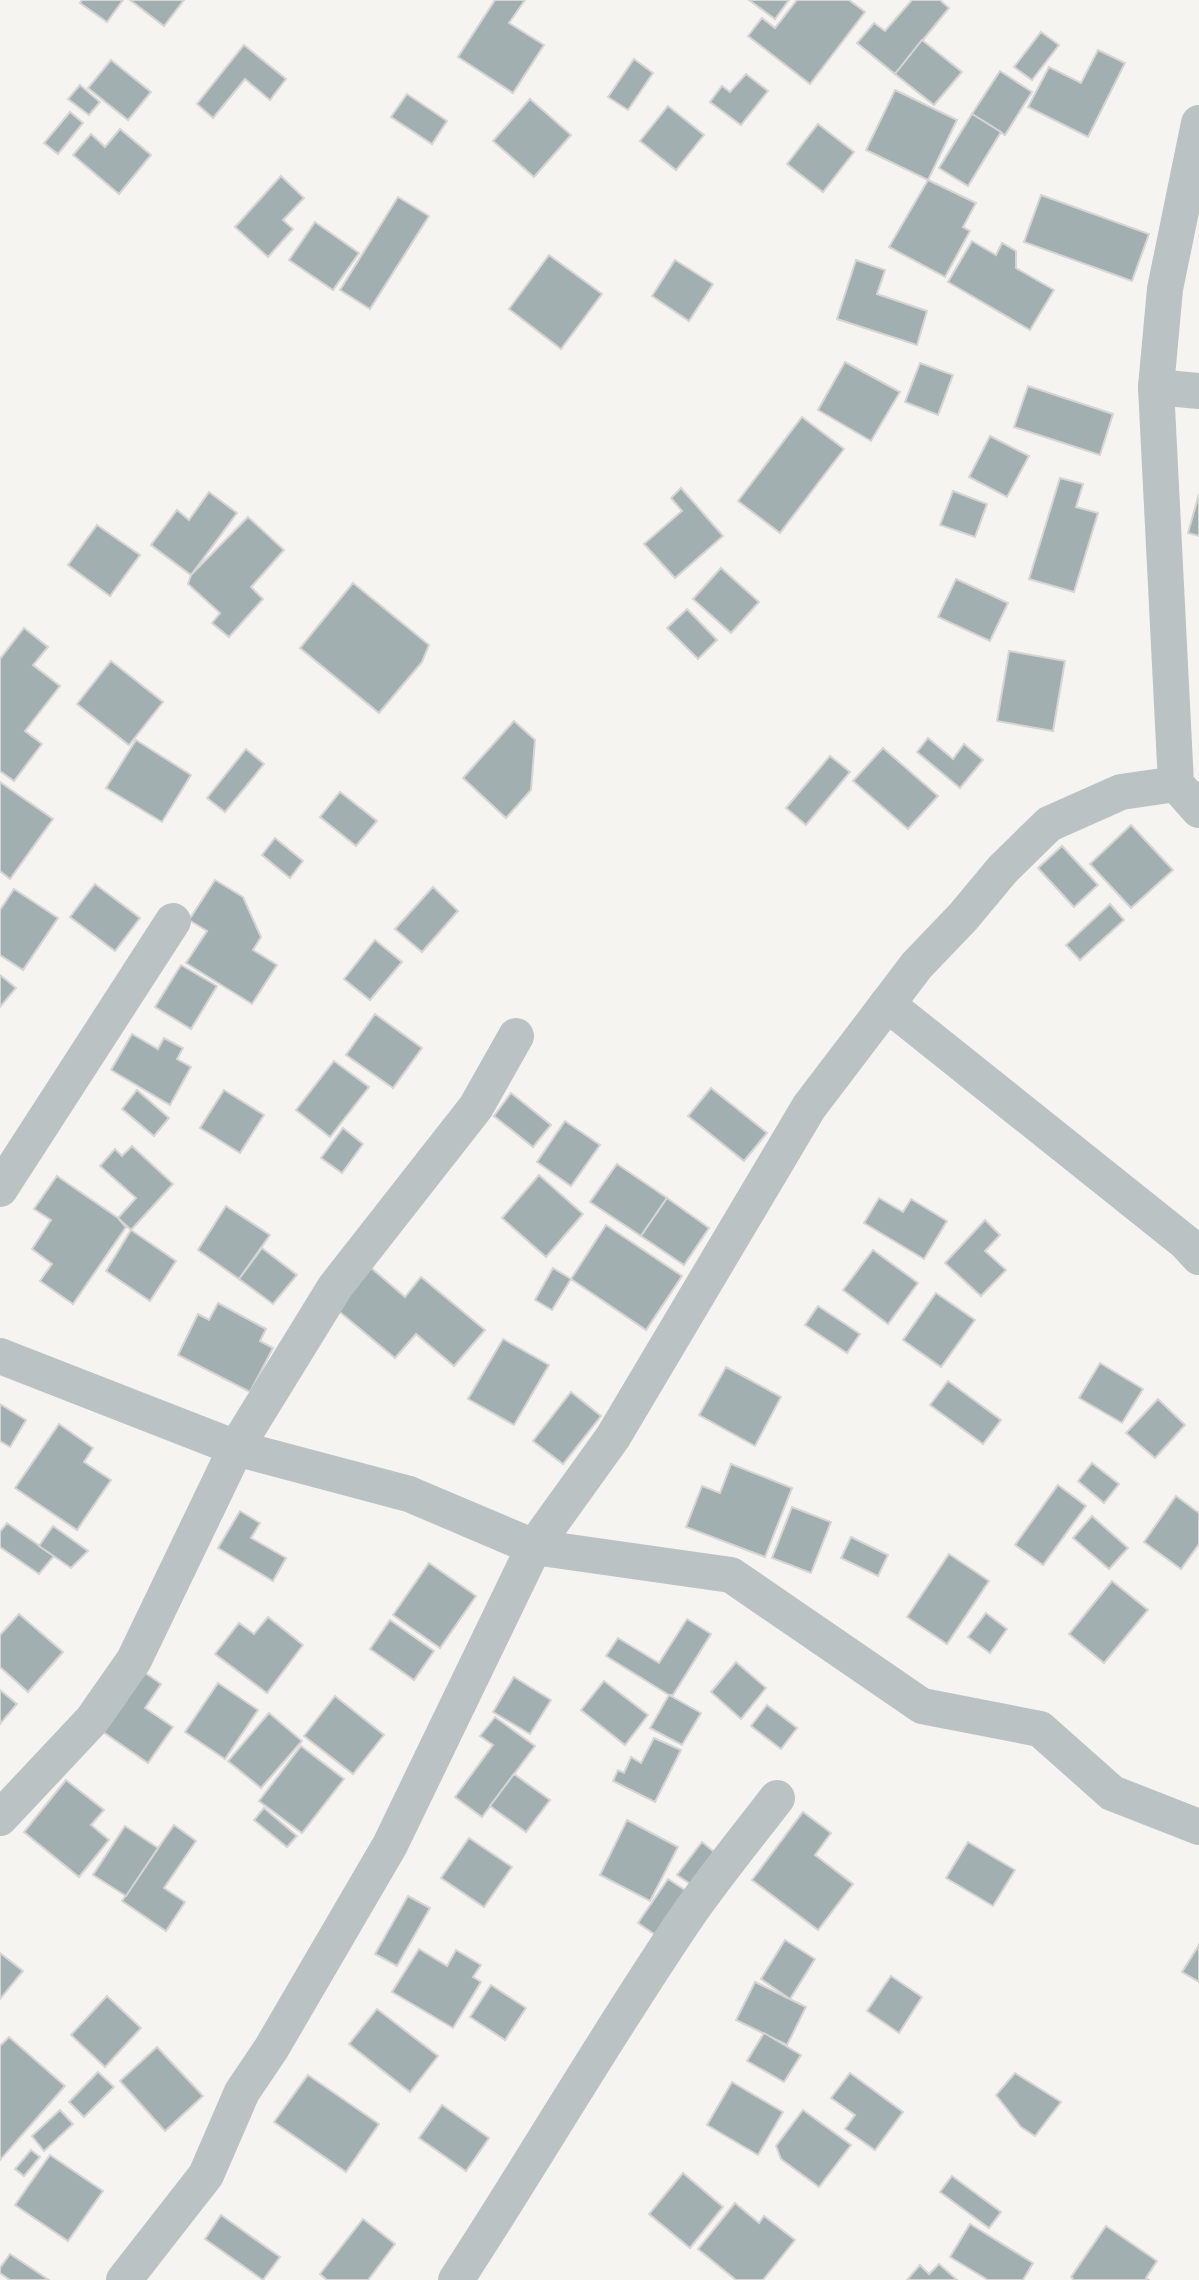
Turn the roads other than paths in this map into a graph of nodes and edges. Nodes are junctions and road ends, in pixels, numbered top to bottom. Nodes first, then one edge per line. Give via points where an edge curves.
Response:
1 (1199, 123) edge
2 (1156, 387) junction
3 (1199, 391) edge
4 (1188, 797) edge
5 (173, 921) dead end
6 (887, 1004) junction
7 (516, 1036) dead end
8 (0, 1189) edge
9 (1199, 1257) edge
10 (0, 1356) edge
11 (236, 1448) junction
12 (534, 1547) junction
13 (777, 1798) dead end
14 (0, 1818) edge
15 (1199, 1827) edge
16 (124, 2280) edge
17 (456, 2280) edge

1 - 2 street via 1165,289
2 - 3 street
2 - 4 street
4 - 6 street via 1121,792 1049,824 1003,869
5 - 8 street
6 - 9 street
6 - 12 street via 809,1107 613,1437
7 - 11 street via 476,1107 335,1287
10 - 11 street
11 - 12 street via 409,1494
11 - 14 street via 134,1660 92,1720
12 - 15 street via 731,1575 922,1706 1040,1729 1112,1793
12 - 16 street via 390,1845 242,2092 206,2175
13 - 17 street via 690,1912

